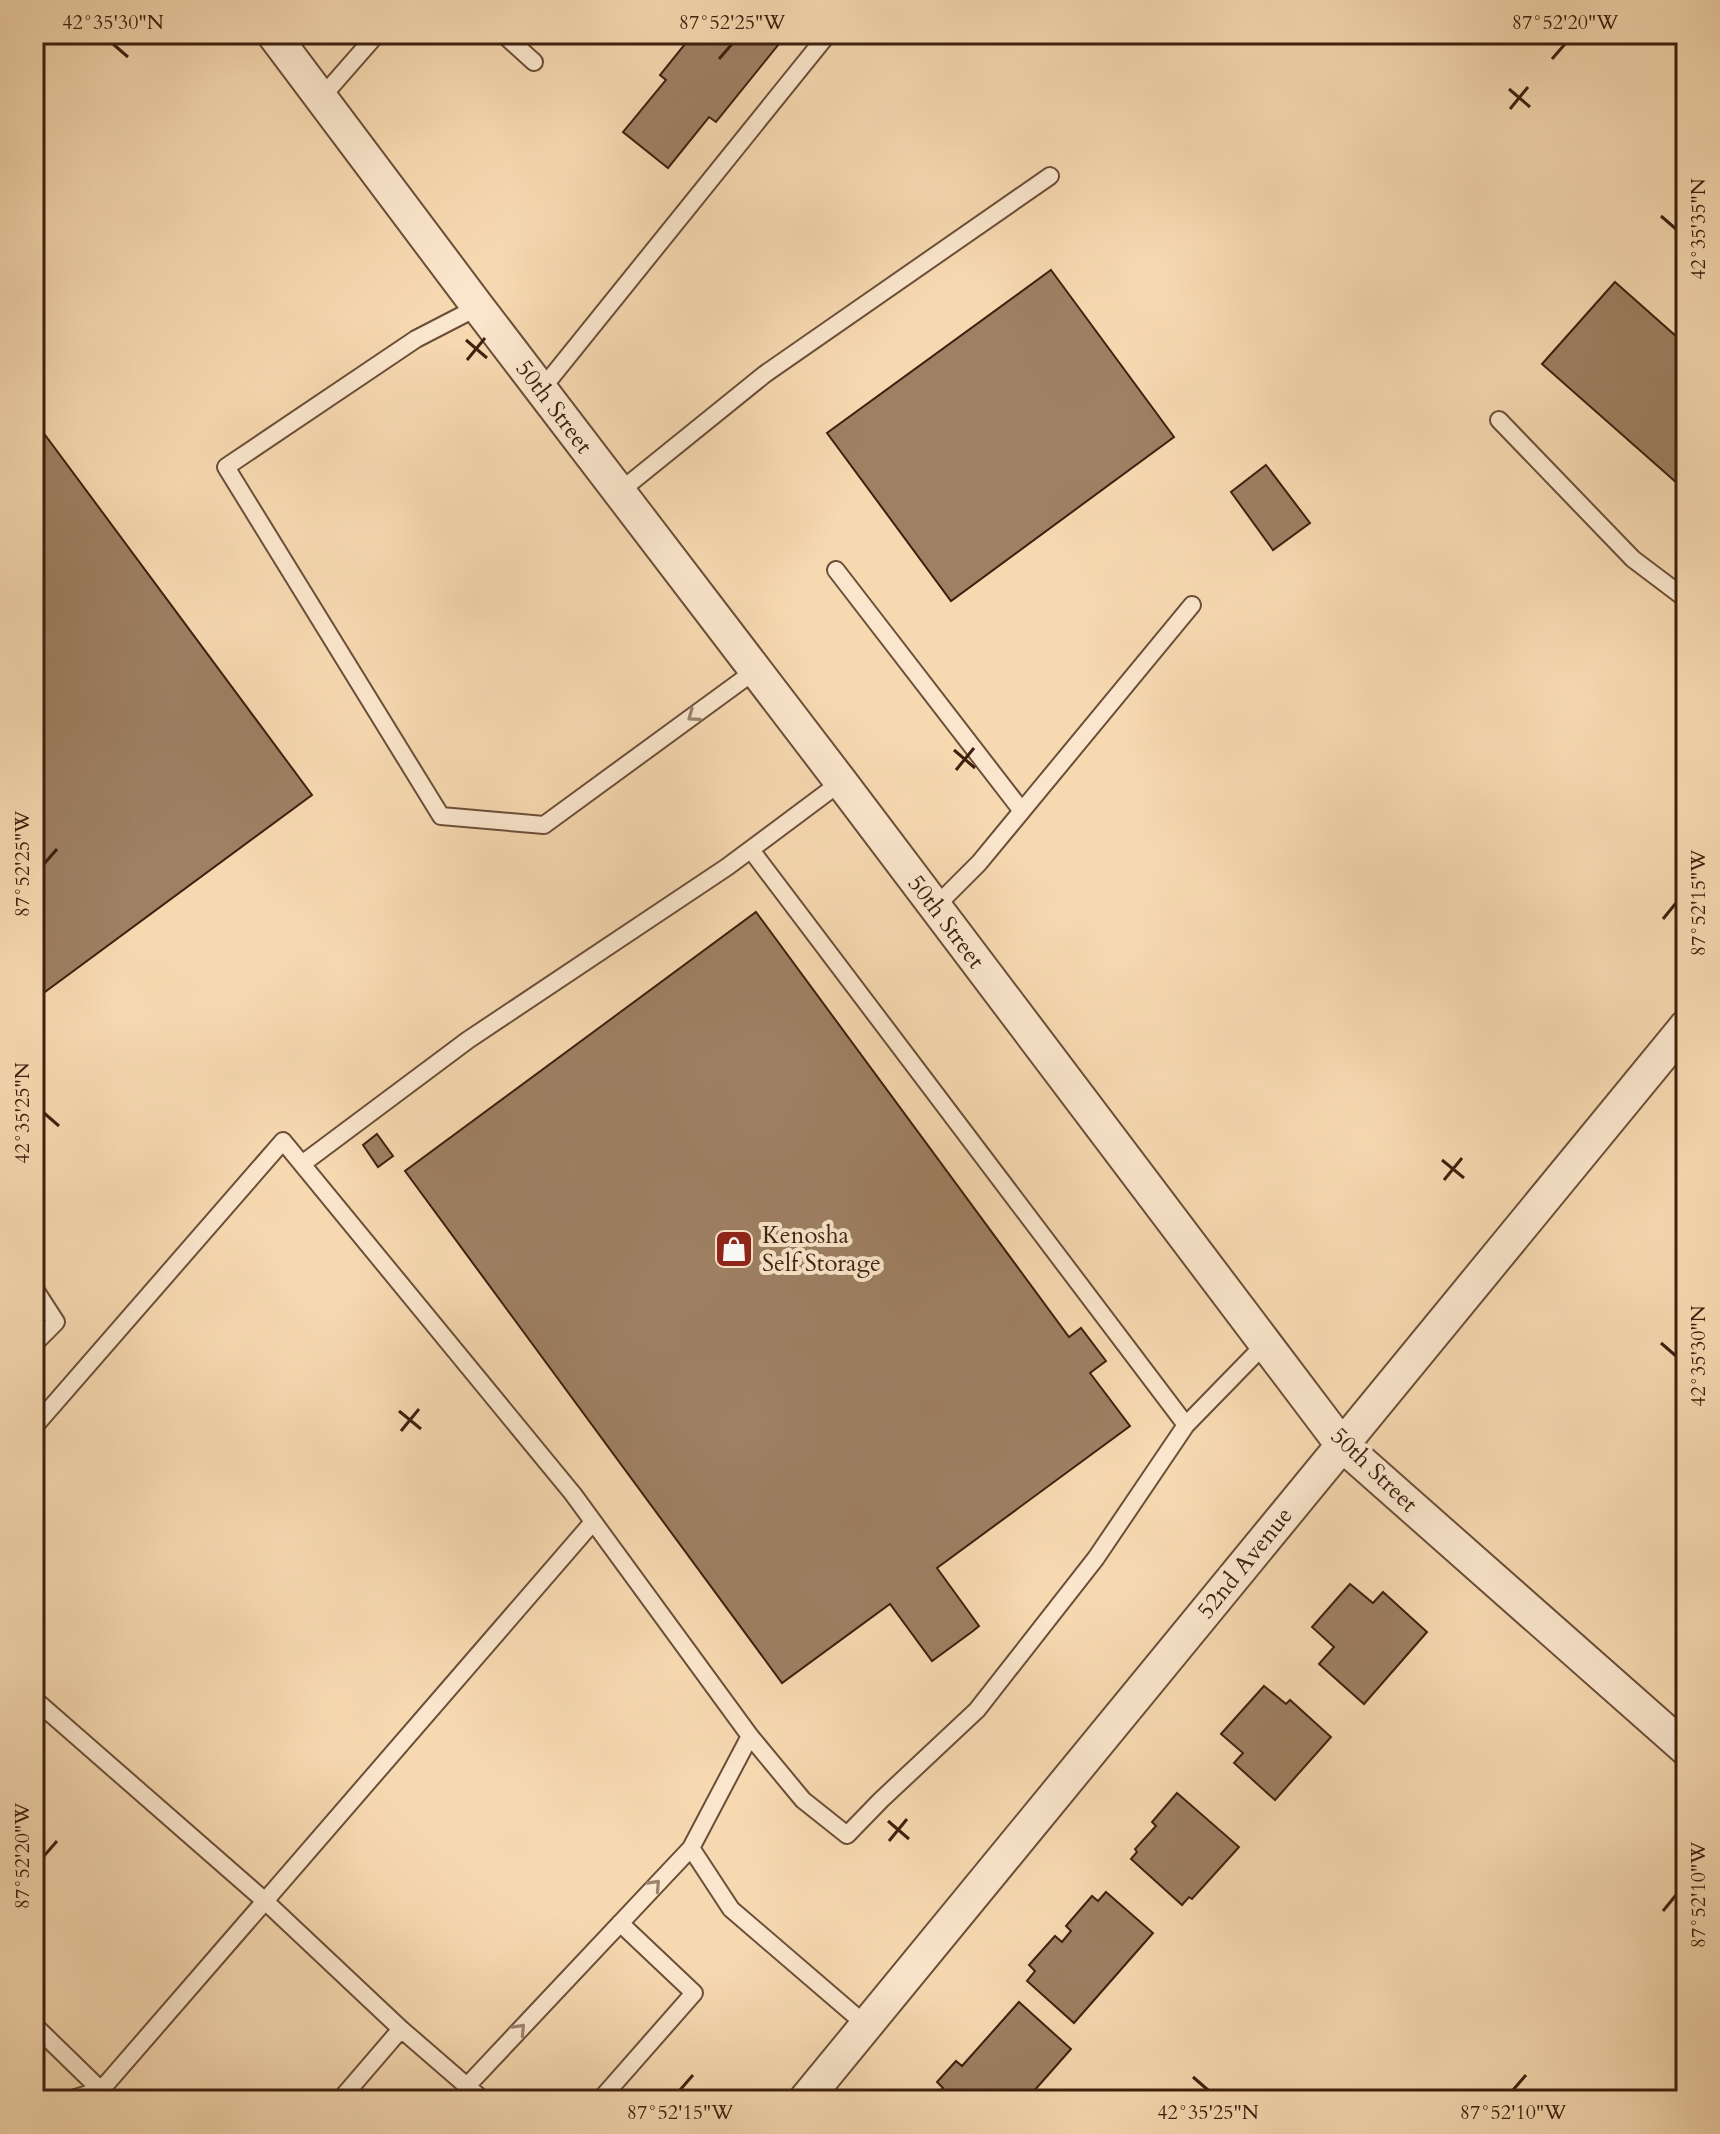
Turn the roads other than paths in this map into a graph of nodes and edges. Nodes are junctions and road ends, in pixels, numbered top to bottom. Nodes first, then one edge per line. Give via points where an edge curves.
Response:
1 (273, 34) edge
2 (377, 34) edge
3 (503, 34) edge
4 (828, 34) edge
5 (534, 62) dead end
6 (321, 98) junction
7 (1050, 176) dead end
8 (478, 307) junction
9 (541, 390) junction
10 (1499, 420) dead end
11 (619, 492) junction
12 (836, 570) dead end
13 (1686, 599) edge
14 (1192, 605) dead end
15 (756, 670) junction
16 (841, 782) junction
17 (1022, 811) junction
18 (751, 850) junction
19 (935, 907) junction
20 (1686, 1026) edge
21 (302, 1164) junction
22 (34, 1288) edge
23 (34, 1344) edge
24 (1265, 1344) junction
25 (1186, 1425) junction
26 (34, 1427) edge
27 (1342, 1445) junction
28 (593, 1522) junction
29 (34, 1699) edge
30 (750, 1736) junction
31 (1686, 1749) edge
32 (691, 1848) junction
33 (265, 1901) junction
34 (620, 1923) junction
35 (34, 2025) edge
36 (866, 2025) junction
37 (401, 2029) junction
38 (467, 2086) junction
39 (103, 2097) edge
40 (69, 2100) edge
41 (340, 2100) edge
42 (483, 2100) edge
43 (600, 2100) edge
44 (805, 2100) edge

1 - 6 street, 50th Street
2 - 6 lane
3 - 5 lane
4 - 9 lane
6 - 8 street, 50th Street
7 - 11 lane via 765,374
8 - 9 street, 50th Street
15 -> 8 lane via 544,825 441,816 226,467 416,339
9 - 11 street, 50th Street
10 - 13 lane via 1633,559
11 - 15 street, 50th Street
12 - 17 lane
14 - 17 lane
15 - 16 street, 50th Street
16 - 18 lane
16 - 19 street, 50th Street
17 - 19 lane
18 - 21 lane via 468,1040
18 - 25 lane
19 - 24 street, 50th Street
20 - 27 street, 52nd Avenue
21 - 26 lane via 283,1141
21 - 28 lane
22 - 23 lane via 56,1322
24 - 25 lane
24 - 27 street, 50th Street
25 - 30 lane via 1096,1558 977,1710 847,1835 803,1800
27 - 31 street, 50th Street
27 - 36 street, 52nd Avenue
28 - 30 lane
28 - 33 lane
29 - 33 lane
30 - 32 lane
34 -> 32 lane
32 - 36 lane via 731,1909
33 - 37 lane
33 - 39 lane
38 -> 34 lane
34 - 43 lane via 694,1993
35 - 39 lane
36 - 44 street, 52nd Avenue
37 - 38 lane
37 - 41 lane
38 - 42 lane
39 - 40 lane

